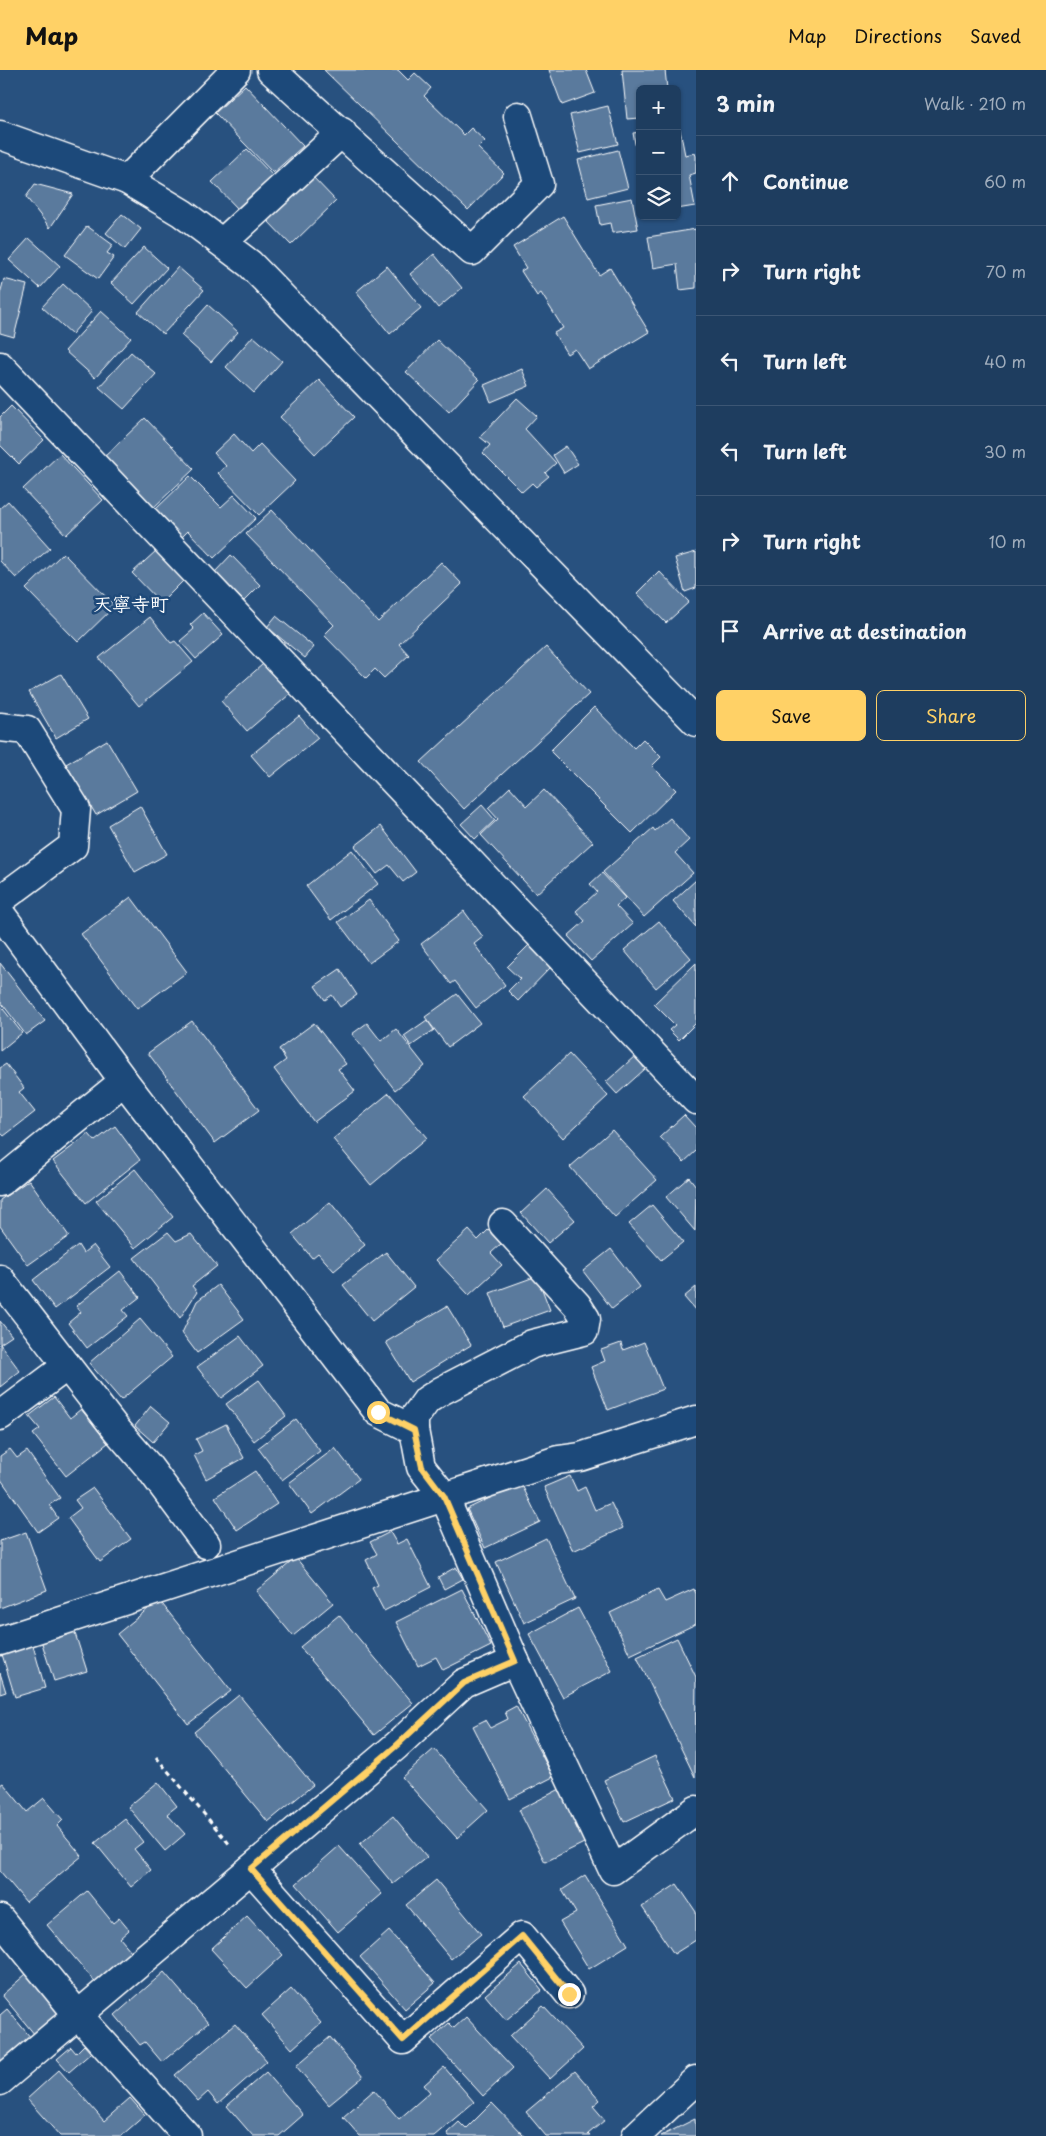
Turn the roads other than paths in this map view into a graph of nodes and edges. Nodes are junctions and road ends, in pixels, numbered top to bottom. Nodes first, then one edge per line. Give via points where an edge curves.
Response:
1 (236, 70) edge
2 (271, 70) edge
3 (518, 116) dead end
4 (342, 132) junction
5 (0, 136) edge
6 (127, 180) junction
7 (223, 242) junction
8 (0, 366) edge
9 (696, 722) edge
10 (0, 727) edge
11 (0, 900) edge
12 (0, 913) edge
13 (124, 1081) junction
14 (696, 1100) edge
15 (2, 1177) edge
16 (503, 1224) dead end
17 (0, 1279) edge
18 (67, 1366) junction
19 (0, 1416) edge
20 (696, 1420) edge
21 (414, 1430) junction
22 (444, 1496) junction
23 (206, 1544) dead end
24 (0, 1641) edge
25 (515, 1661) junction
26 (696, 1810) edge
27 (251, 1869) junction
28 (0, 1919) edge
29 (569, 1994) dead end
30 (78, 2015) junction
31 (696, 2080) edge
32 (0, 2081) edge
33 (186, 2136) edge
34 (636, 2136) edge

1 - 6 street
2 - 4 street
3 - 4 street via 539,184 472,251
4 - 7 street
5 - 6 street
6 - 7 street
7 - 9 street via 279,291
8 - 14 street
10 - 11 street via 27,730 76,809 73,846
12 - 13 street
13 - 15 street
13 - 21 street via 378,1412
16 - 21 street via 576,1305 586,1319 584,1330 532,1344 427,1400 414,1418
17 - 18 street
18 - 19 street
18 - 23 street
20 - 22 street via 580,1458 558,1460
21 - 22 street via 422,1467
22 - 24 street
22 - 25 street
25 - 26 street via 613,1870
25 - 27 street via 464,1683 396,1746
27 - 29 street via 403,2040 522,1936
27 - 30 street
28 - 30 street
30 - 32 street
30 - 33 street
31 - 34 street

